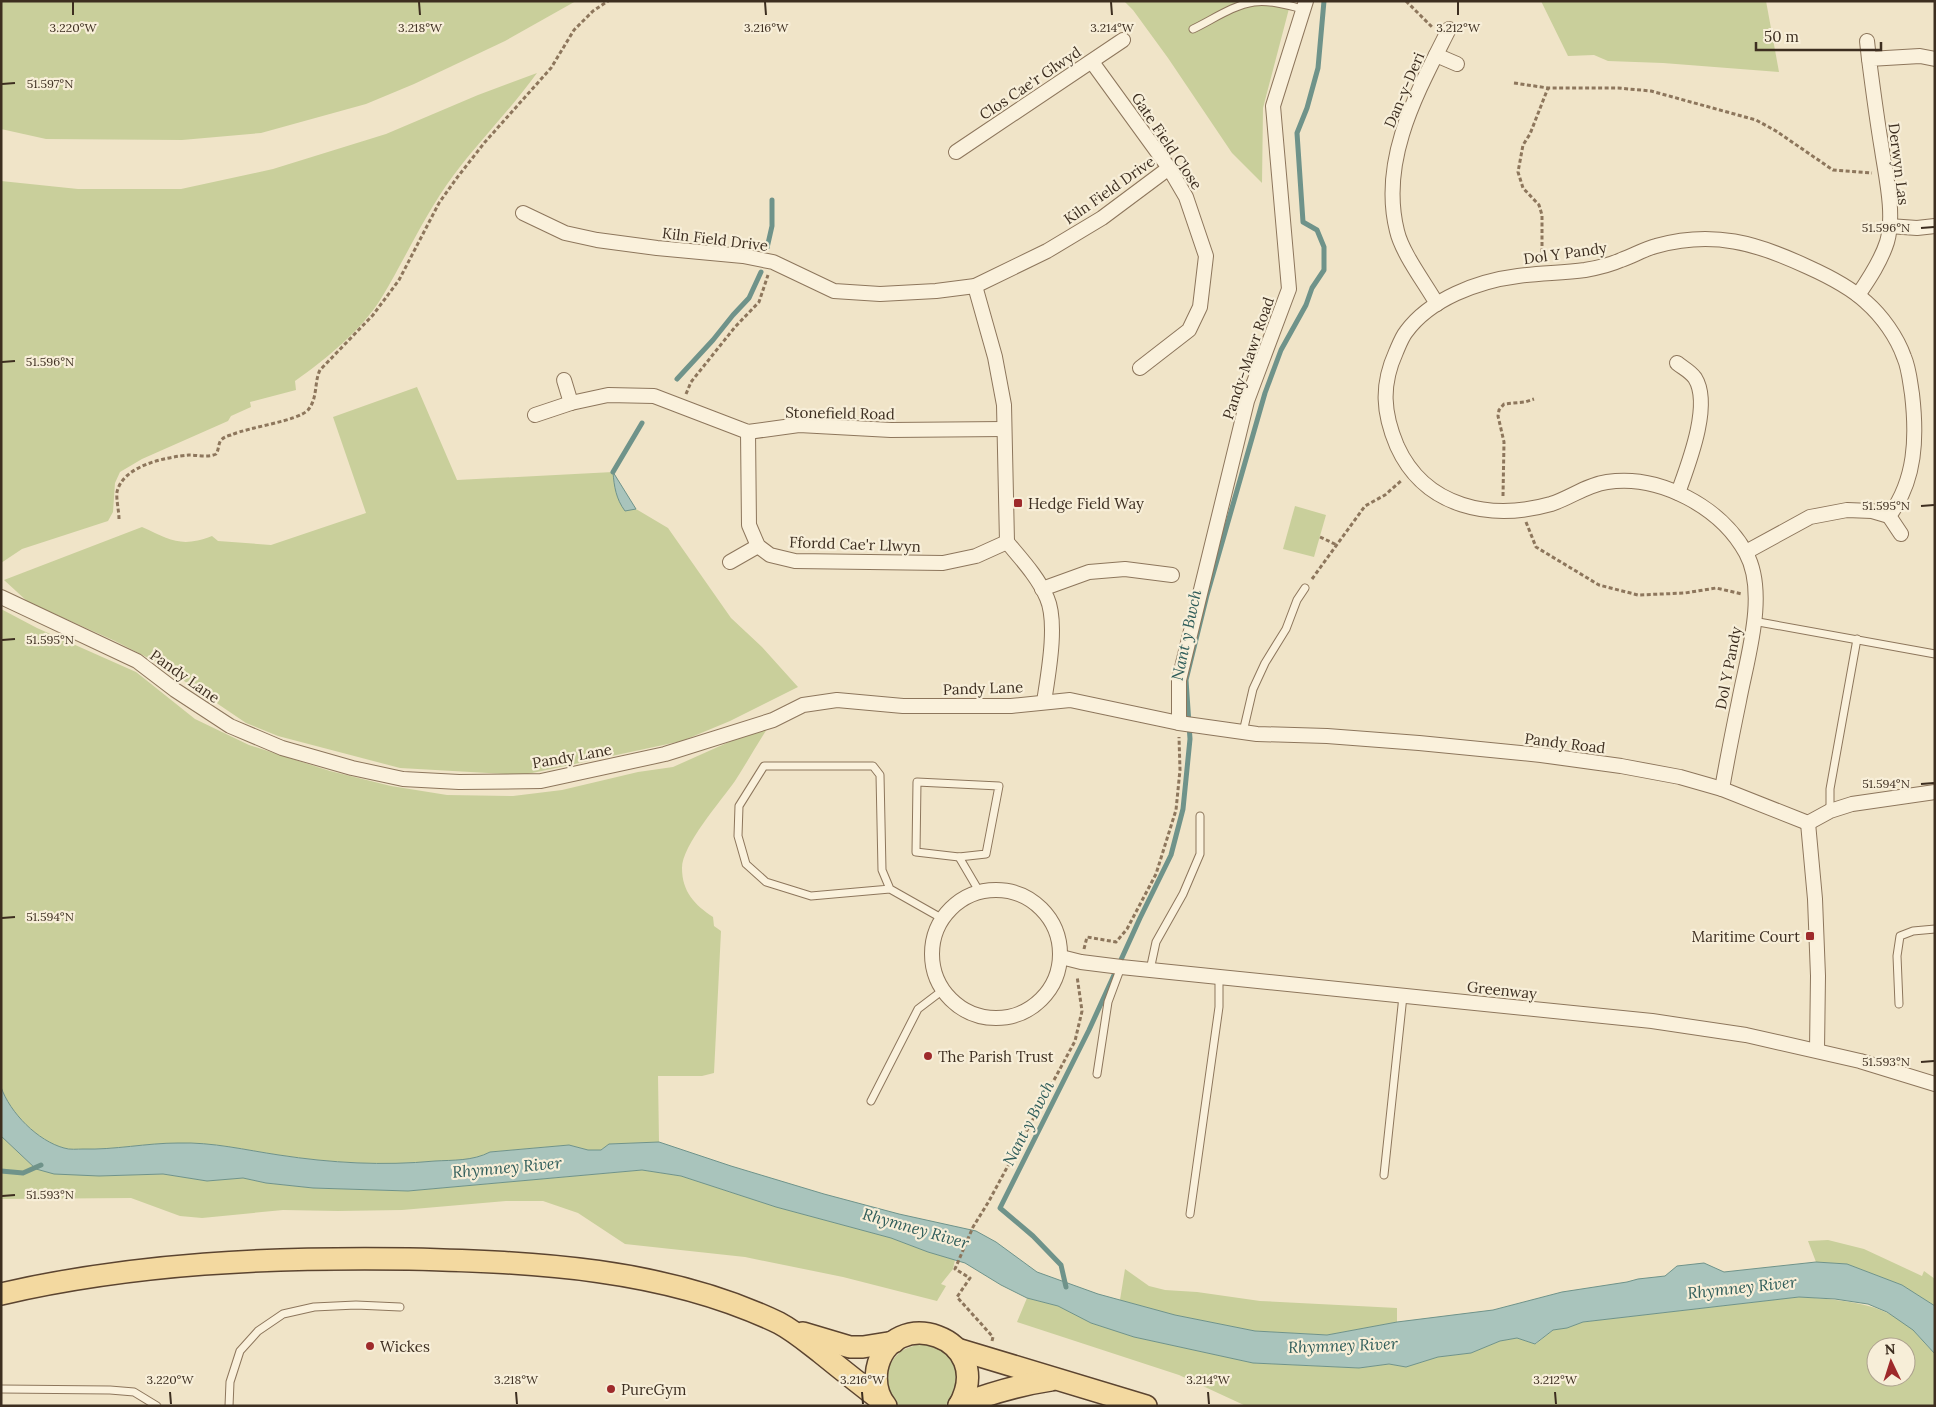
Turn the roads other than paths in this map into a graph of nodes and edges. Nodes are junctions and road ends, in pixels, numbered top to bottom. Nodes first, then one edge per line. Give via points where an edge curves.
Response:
1 (1305, 5) edge
2 (1193, 29) dead end
3 (1447, 34) road end
4 (1123, 40) dead end
5 (1867, 41) dead end
6 (1436, 55) junction
7 (1869, 59) junction
8 (1935, 59) edge
9 (1092, 62) junction
10 (1457, 64) dead end
11 (956, 152) dead end
12 (1169, 168) junction
13 (523, 213) dead end
14 (1889, 226) junction
15 (1935, 226) edge
16 (975, 286) junction
17 (1858, 295) junction
18 (1437, 304) junction
19 (1677, 363) dead end
20 (1140, 368) dead end
21 (564, 380) dead end
22 (572, 403) junction
23 (535, 415) dead end
24 (1004, 429) junction
25 (748, 432) junction
26 (1678, 493) junction
27 (1889, 516) junction
28 (1901, 534) dead end
29 (1007, 542) junction
30 (758, 546) junction
31 (1746, 552) junction
32 (730, 562) dead end
33 (1172, 575) dead end
34 (1305, 588) road end
35 (1042, 589) junction
36 (1, 597) edge
37 (1753, 621) junction
38 (1857, 639) junction
39 (1935, 654) edge
40 (1044, 702) junction
41 (1179, 723) junction
42 (1243, 732) junction
43 (1722, 789) junction
44 (1935, 792) edge
45 (1830, 810) junction
46 (1200, 816) dead end
47 (1808, 822) junction
48 (959, 857) junction
49 (890, 889) junction
50 (979, 891) junction
51 (942, 919) junction
52 (1935, 929) edge
53 (1061, 957) junction
54 (1120, 966) junction
55 (1150, 970) junction
56 (1219, 977) junction
57 (943, 990) junction
58 (1403, 996) junction
59 (1899, 1004) dead end
60 (1817, 1050) junction
61 (1097, 1074) dead end
62 (1935, 1084) edge
63 (871, 1101) dead end
64 (1384, 1175) dead end
65 (1190, 1214) dead end
66 (1, 1294) edge
67 (400, 1307) dead end
68 (793, 1330) junction
69 (894, 1342) junction
70 (957, 1349) junction
71 (1057, 1379) junction
72 (1, 1389) edge
73 (884, 1403) edge
74 (157, 1406) edge
75 (229, 1406) edge
76 (959, 1406) edge
77 (1146, 1406) edge

1 - 2 lane via 1253,2
1 - 41 street, Pandy-Mawr Road via 1273,106 1289,289 1247,401 1180,680
3 - 6 street, Dan-y-Deri
4 - 9 street, Clos Cae'r Glwyd
5 - 7 street, Derwyn Las
6 - 10 street
6 - 18 street, Dan-y-Deri via 1407,117 1392,183 1397,232
7 - 8 street via 1920,56
7 - 14 street, Derwyn Las via 1885,170
9 - 11 street, Clos Cae'r Glwyd
9 - 12 street, Gate Field Close
12 - 16 street, Kiln Field Drive via 1102,218 1047,252
12 - 20 street, Gate Field Close via 1186,197 1206,256 1200,307 1189,330
13 - 16 street, Kiln Field Drive via 565,234 773,262 834,290 880,294 936,292
14 - 15 street
14 - 17 street, Derwyn Las via 1883,252
16 - 24 street via 995,357 1004,405
17 - 18 street, Dol Y Pandy via 1776,252 1743,242 1719,240 1676,241 1599,267 1517,276 1480,285 1446,297
17 - 27 street, Dol Y Pandy via 1886,325 1905,358 1911,387 1915,448 1908,482
18 - 26 street, Dol Y Pandy via 1405,333 1384,386 1390,427 1398,448 1411,470 1426,485 1448,500 1471,508 1503,512 1555,503 1586,488 1608,482 1632,482
19 - 26 street via 1691,372 1696,380 1700,404 1696,443
21 - 22 street
22 - 23 street, Stonefield Road
22 - 25 street, Stonefield Road via 608,395 654,396
24 - 25 street, Stonefield Road via 890,430 799,425
24 - 29 street
25 - 30 street via 749,525
26 - 31 street, Dol Y Pandy via 1721,520
27 - 28 street
27 - 31 street via 1872,511 1847,510 1810,517
29 - 30 street, Ffordd Cae'r Llwyn via 976,556 943,563 795,561 770,555
29 - 35 street
30 - 32 street
31 - 37 street, Dol Y Pandy via 1755,597
33 - 35 street via 1125,569 1089,572
34 - 42 lane via 1286,629 1264,663 1253,689
35 - 40 street via 1048,600 1052,623
36 - 40 street, Pandy Lane via 137,662 230,726 282,748 404,779 541,781 665,754 773,720 803,705 837,700 903,706 1011,706
37 - 38 lane
37 - 43 street, Dol Y Pandy
38 - 39 lane
38 - 45 lane via 1830,789
40 - 41 street, Pandy Lane via 1070,700
41 - 42 street, Pandy Road
42 - 43 street, Pandy Road via 1410,742 1541,755 1672,776
43 - 47 street, Pandy Road
44 - 45 street
45 - 47 street
46 - 55 lane via 1200,854 1183,894 1156,942
47 - 60 street via 1815,899
48 - 48 lane via 916,852 917,782 999,786 986,854
48 - 50 lane
49 - 49 lane via 882,870 880,776 873,766 764,766 739,806 738,836 746,864 766,882 811,896
49 - 51 lane
50 - 51 street via 961,900
50 - 53 street via 1000,889 1020,893 1037,903 1054,924
51 - 57 street via 932,951 934,971
52 - 59 lane via 1900,936 1897,956
53 - 54 street, Greenway
53 - 57 street via 1057,977 1047,994 1032,1008 1014,1016 994,1018 974,1014 956,1004
54 - 55 street, Greenway
54 - 61 lane via 1108,1002
55 - 56 street, Greenway
56 - 58 street, Greenway
56 - 65 lane via 1219,1007
57 - 63 lane via 918,1009
58 - 60 street, Greenway via 1652,1021 1746,1034
58 - 64 lane
60 - 62 street, Greenway
66 - 68 main road via 110,1274 229,1262 313,1259 473,1261 595,1272 674,1285 743,1307
67 - 75 lane via 322,1307 284,1314 258,1331 240,1351 230,1382
68 - 69 main road via 850,1346
68 - 73 main road
69 - 70 main road via 920,1332 934,1334
69 - 73 main road via 878,1363 877,1382
70 - 71 main road
70 - 76 main road via 965,1362 968,1377 966,1392
71 - 76 main road via 989,1393
71 - 77 main road
72 - 74 lane via 134,1392

